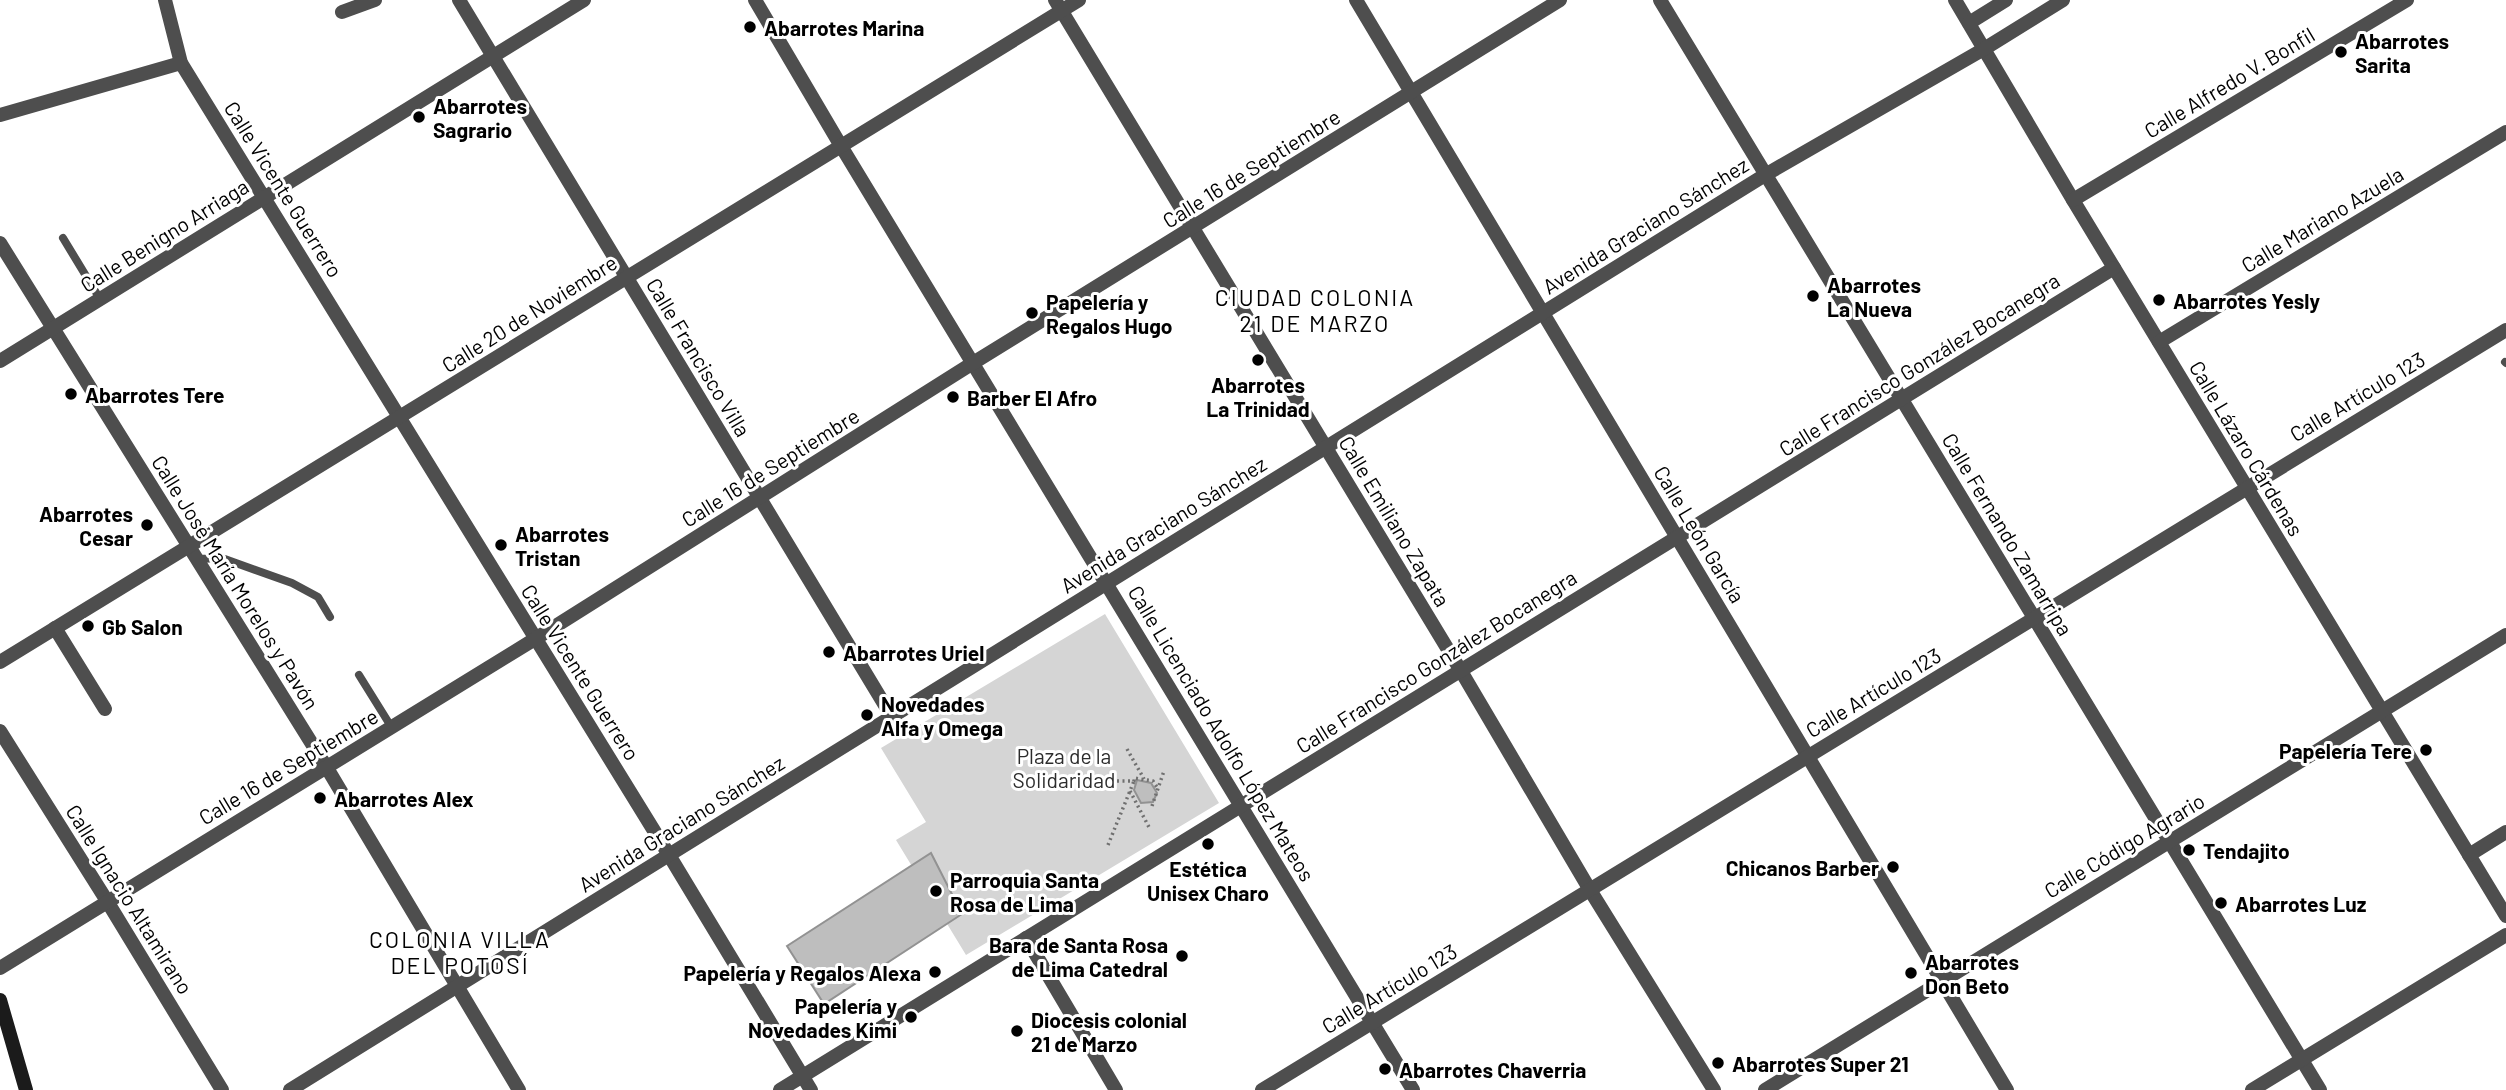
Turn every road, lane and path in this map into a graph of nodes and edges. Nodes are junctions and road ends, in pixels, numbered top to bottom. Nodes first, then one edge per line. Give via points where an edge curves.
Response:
1 (165, 0) edge
2 (376, 0) edge
3 (459, 0) edge
4 (584, 0) edge
5 (755, 0) edge
6 (1079, 0) edge
7 (1356, 0) edge
8 (1560, 0) edge
9 (1660, 0) edge
10 (1955, 0) edge
11 (2006, 0) edge
12 (2063, 0) edge
13 (2407, 0) edge
14 (1058, 5) edge
15 (342, 12) dead end
16 (1969, 23) junction
17 (1984, 49) junction
18 (493, 56) junction
19 (181, 63) junction
20 (1412, 93) junction
21 (0, 115) edge
22 (2506, 132) edge
23 (841, 146) junction
24 (1765, 175) junction
25 (264, 198) junction
26 (2073, 200) junction
27 (1193, 228) junction
28 (63, 238) dead end
29 (0, 243) edge
30 (2114, 268) junction
31 (626, 278) junction
32 (100, 299) junction
33 (1543, 313) junction
34 (53, 328) junction
35 (2506, 330) edge
36 (2159, 342) junction
37 (0, 361) edge
38 (973, 363) junction
39 (1902, 399) junction
40 (399, 418) junction
41 (1326, 447) junction
42 (2247, 488) junction
43 (760, 499) junction
44 (1677, 537) junction
45 (190, 545) junction
46 (198, 559) junction
47 (1107, 583) junction
48 (330, 617) dead end
49 (2035, 618) junction
50 (55, 628) junction
51 (2506, 635) edge
52 (535, 639) junction
53 (0, 662) edge
54 (1461, 671) junction
55 (359, 675) dead end
56 (105, 709) dead end
57 (2382, 711) junction
58 (892, 717) junction
59 (392, 728) junction
60 (0, 731) edge
61 (1127, 749) dead end
62 (1808, 757) junction
63 (327, 768) junction
64 (1164, 771) dead end
65 (1144, 779) junction
66 (1106, 781) dead end
67 (1134, 782) junction
68 (1158, 789) junction
69 (1130, 792) junction
70 (1152, 806) dead end
71 (1242, 806) junction
72 (1150, 829) dead end
73 (2506, 832) edge
74 (2170, 842) junction
75 (1108, 845) dead end
76 (669, 855) junction
77 (2469, 855) junction
78 (1590, 890) junction
79 (107, 901) junction
80 (2506, 916) edge
81 (2506, 935) edge
82 (1026, 938) junction
83 (0, 968) edge
84 (1942, 981) junction
85 (457, 986) junction
86 (0, 1000) edge
87 (1372, 1023) junction
88 (2302, 1060) junction
89 (803, 1076) junction
90 (26, 1090) edge
91 (222, 1090) edge
92 (289, 1090) edge
93 (519, 1090) edge
94 (780, 1090) edge
95 (811, 1090) edge
96 (1116, 1090) edge
97 (1262, 1090) edge
98 (1413, 1090) edge
99 (1714, 1090) edge
100 (1765, 1090) edge
101 (2007, 1090) edge
102 (2252, 1090) edge
103 (2320, 1090) edge

1 - 19 street, Calle Vicente Guerrero
2 - 15 street
3 - 18 street, Calle Francisco Villa
4 - 18 street, Calle Benigno Arriaga
5 - 23 street, Calle Licenciado Adolfo López Mateos
6 - 14 street, Calle 20 de Noviembre
7 - 20 street, Calle León García
8 - 20 street, Calle 16 de Septiembre
9 - 24 street, Calle Fernando Zamarripa
10 - 16 street, Calle Lázaro Cárdenas
11 - 16 street
12 - 17 street, Avenida Graciano Sánchez
13 - 26 street, Calle Alfredo V. Bonfil
14 - 23 street, Calle 20 de Noviembre
14 - 27 street, Calle Emiliano Zapata
16 - 17 street, Calle Lázaro Cárdenas
17 - 24 street, Avenida Graciano Sánchez
17 - 26 street, Calle Lázaro Cárdenas
18 - 25 street, Calle Benigno Arriaga
18 - 31 street, Calle Francisco Villa
19 - 21 street
19 - 25 street, Calle Vicente Guerrero
20 - 27 street, Calle 16 de Septiembre
20 - 33 street, Calle León García
22 - 36 street, Calle Mariano Azuela
23 - 31 street, Calle 20 de Noviembre
23 - 38 street, Calle Licenciado Adolfo López Mateos
24 - 33 street, Avenida Graciano Sánchez
24 - 39 street, Calle Fernando Zamarripa
25 - 32 street, Calle Benigno Arriaga
25 - 40 street, Calle Vicente Guerrero
26 - 30 street, Calle Lázaro Cárdenas
27 - 38 street, Calle 16 de Septiembre
27 - 41 street, Calle Emiliano Zapata
28 - 32 lane
29 - 34 street, Calle José María Morelos y Pavón
30 - 36 street, Calle Lázaro Cárdenas
30 - 39 street, Calle Francisco González Bocanegra
31 - 40 street, Calle 20 de Noviembre
31 - 43 street, Calle Francisco Villa
32 - 34 street, Calle Benigno Arriaga
33 - 41 street, Avenida Graciano Sánchez
33 - 44 street, Calle León García
34 - 37 street, Calle Benigno Arriaga
34 - 45 street, Calle José María Morelos y Pavón
35 - 42 street, Calle Artículo 123
36 - 42 street, Calle Lázaro Cárdenas
38 - 43 street, Calle 16 de Septiembre
38 - 47 street, Calle Licenciado Adolfo López Mateos
39 - 44 street, Calle Francisco González Bocanegra
39 - 49 street, Calle Fernando Zamarripa
40 - 45 street, Calle 20 de Noviembre
40 - 52 street, Calle Vicente Guerrero
41 - 47 street, Avenida Graciano Sánchez
41 - 54 street, Calle Emiliano Zapata
42 - 49 street, Calle Artículo 123
42 - 57 street, Calle Lázaro Cárdenas
43 - 52 street, Calle 16 de Septiembre
43 - 58 street, Calle Francisco Villa
44 - 54 street, Calle Francisco González Bocanegra
44 - 62 street, Calle León García
45 - 46 street, Calle José María Morelos y Pavón
45 - 50 street, Calle 20 de Noviembre
46 - 48 lane via 222,558 292,583 318,597
46 - 63 street, Calle José María Morelos y Pavón
47 - 58 street, Avenida Graciano Sánchez
47 - 71 street, Calle Licenciado Adolfo López Mateos
49 - 62 street, Calle Artículo 123
49 - 74 street, Calle Fernando Zamarripa
50 - 53 street, Calle 20 de Noviembre
50 - 56 street
51 - 57 street, Calle Código Agrario
52 - 59 street, Calle 16 de Septiembre
52 - 76 street, Calle Vicente Guerrero
54 - 71 street, Calle Francisco González Bocanegra
54 - 78 street, Calle Emiliano Zapata
55 - 59 lane
57 - 74 street, Calle Código Agrario
57 - 77 street, Calle Lázaro Cárdenas
58 - 76 street, Avenida Graciano Sánchez
59 - 63 street, Calle 16 de Septiembre
60 - 79 street, Calle Ignacio Altamirano
61 - 65 path
62 - 78 street, Calle Artículo 123
62 - 84 street, Calle León García
63 - 79 street, Calle 16 de Septiembre
63 - 85 street, Calle José María Morelos y Pavón
64 - 68 path
65 - 67 path via 1134,778
65 - 68 path via 1153,781
66 - 67 path
67 - 69 path
68 - 70 path
69 - 72 path
69 - 75 path
71 - 82 street, Calle Francisco González Bocanegra
71 - 87 street, Calle Licenciado Adolfo López Mateos
73 - 77 street
74 - 84 street, Calle Código Agrario
74 - 88 street, Calle Fernando Zamarripa
76 - 85 street, Avenida Graciano Sánchez
76 - 89 street, Calle Vicente Guerrero
77 - 80 street, Calle Lázaro Cárdenas
78 - 87 street, Calle Artículo 123
78 - 99 street, Calle Emiliano Zapata
79 - 83 street, Calle 16 de Septiembre
79 - 91 street, Calle Ignacio Altamirano
81 - 88 street
82 - 89 street, Calle Francisco González Bocanegra
82 - 96 street
84 - 100 street, Calle Código Agrario
84 - 101 street, Calle León García
85 - 92 street, Avenida Graciano Sánchez
85 - 93 street, Calle José María Morelos y Pavón
86 - 90 main road
87 - 97 street, Calle Artículo 123
87 - 98 street, Calle Licenciado Adolfo López Mateos
88 - 102 street
88 - 103 street, Calle Fernando Zamarripa
89 - 94 street, Calle Francisco González Bocanegra
89 - 95 street, Calle Vicente Guerrero

